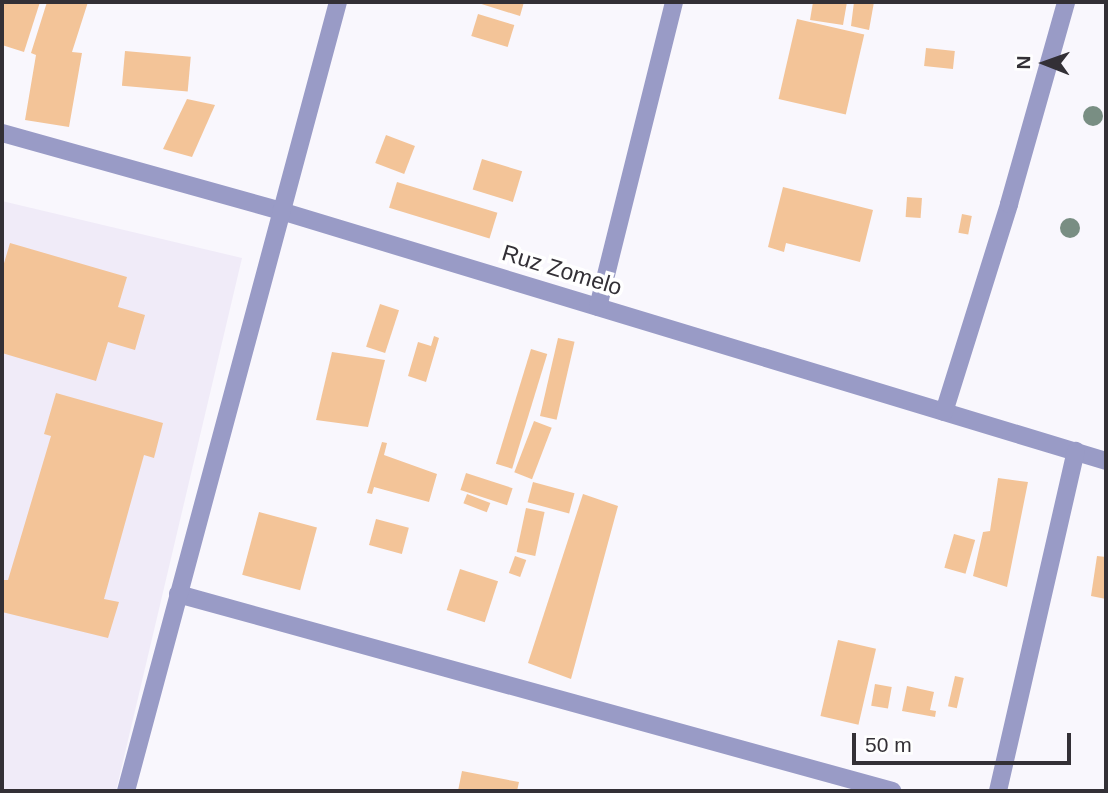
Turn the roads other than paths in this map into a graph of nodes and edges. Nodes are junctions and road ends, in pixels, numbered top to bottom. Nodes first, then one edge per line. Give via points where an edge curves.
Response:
1 (338, 2) edge
2 (674, 2) edge
3 (1066, 2) edge
4 (2, 133) edge
5 (281, 211) junction
6 (598, 307) junction
7 (944, 412) junction
8 (1076, 451) junction
9 (1106, 461) edge
10 (178, 594) junction
11 (126, 791) edge
12 (892, 791) edge
13 (998, 791) edge

1 - 5 street
2 - 6 street
3 - 7 street
4 - 5 street, Ruz Zomelo
5 - 6 street, Ruz Zomelo
5 - 10 street
6 - 7 street, Ruz Zomelo
7 - 8 street, Ruz Zomelo
8 - 9 street, Ruz Zomelo
8 - 13 street
10 - 11 street
10 - 12 street

